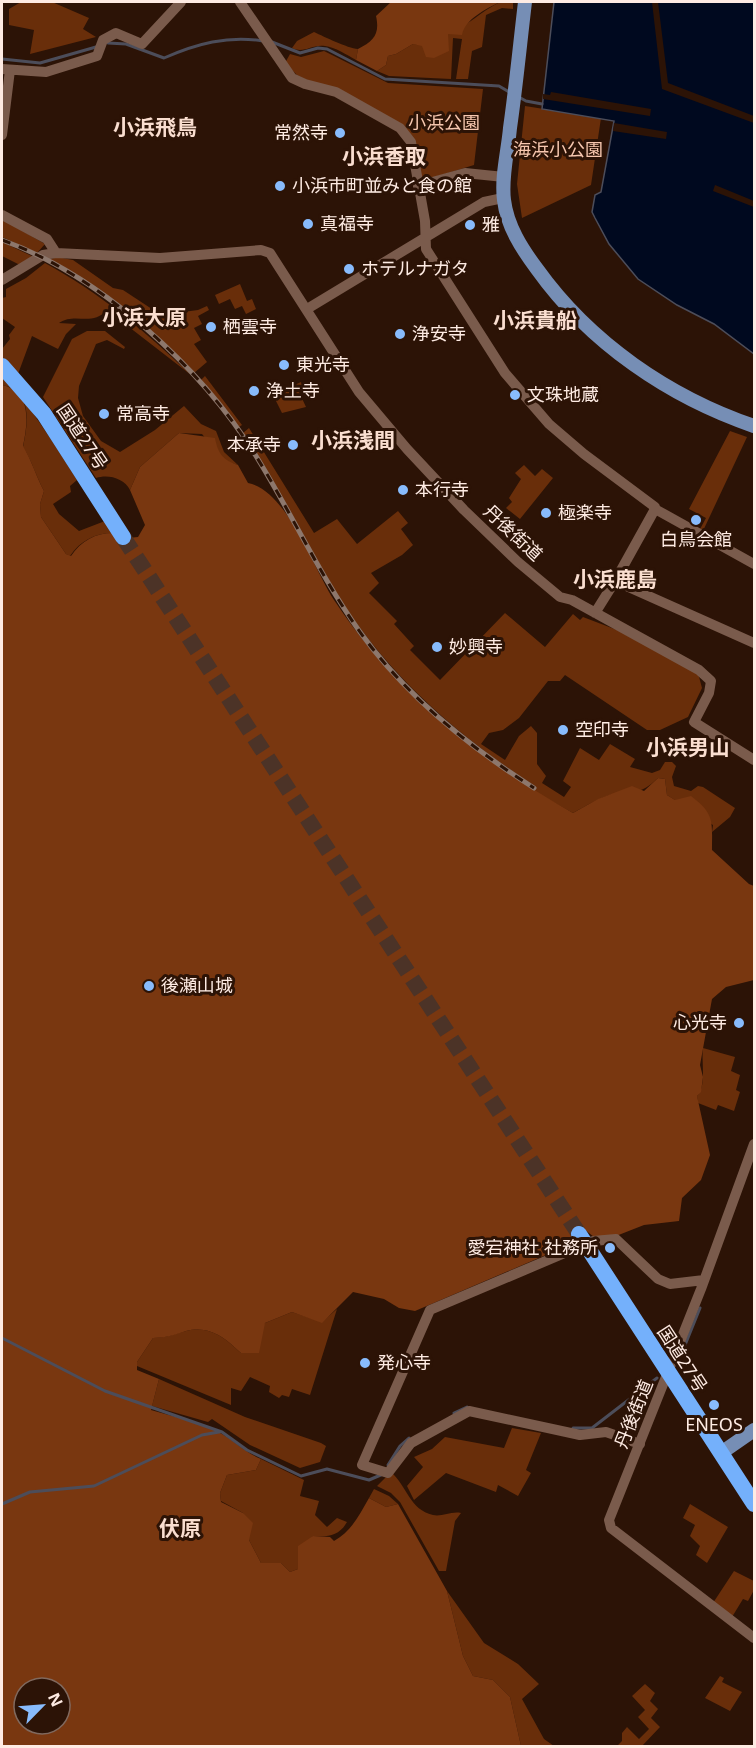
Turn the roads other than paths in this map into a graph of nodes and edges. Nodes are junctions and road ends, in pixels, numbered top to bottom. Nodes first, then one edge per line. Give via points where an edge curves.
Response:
1 (181, 2) edge
2 (240, 2) edge
3 (525, 2) edge
4 (6, 70) edge
5 (2, 135) edge
6 (504, 177) junction
7 (418, 186) junction
8 (503, 198) junction
9 (2, 215) edge
10 (425, 240) junction
11 (56, 253) junction
12 (2, 280) edge
13 (307, 309) junction
14 (2, 366) edge
15 (754, 426) edge
16 (655, 507) dead end
17 (123, 537) tunnel mouth
18 (754, 564) edge
19 (615, 581) junction
20 (596, 613) junction
21 (754, 643) edge
22 (754, 760) edge
23 (754, 1144) edge
24 (583, 1241) tunnel mouth
25 (704, 1281) junction
26 (668, 1373) junction
27 (754, 1430) edge
28 (640, 1444) junction
29 (721, 1453) junction
30 (754, 1504) edge
31 (754, 1638) edge

1 - 4 street via 142,44 116,33 101,46 97,56 46,72
2 - 7 street via 292,78 336,92 400,128 411,142
3 - 6 main road
4 - 5 street
6 - 7 street via 465,173
6 - 8 main road
7 - 10 street
8 - 10 street via 484,202
8 - 15 main road via 515,235 531,261 593,332 661,382
9 - 11 street via 47,239
10 - 13 street
10 - 16 street via 426,249 519,392 584,454
11 - 12 street via 43,255
11 - 13 street, 丹後街道 via 160,258 261,250 275,258
13 - 20 street, 丹後街道 via 358,392 437,482 518,562 560,597
14 - 17 highway, 国道27号 via 44,414
18 - 19 street via 654,509
19 - 20 street
19 - 21 street
20 - 22 street, 丹後街道 via 699,670 711,681 694,722
23 - 25 street, 丹後街道
24 - 26 highway, 国道27号
25 - 26 street, 丹後街道
25 - 28 street via 670,1284 652,1273 616,1239 601,1239 430,1310 362,1465 384,1472 411,1443 469,1412 580,1435 606,1432
26 - 28 street, 丹後街道
26 - 29 highway, 国道27号
27 - 29 main road
28 - 31 street, 丹後街道 via 609,1520 611,1528
29 - 30 highway, 国道27号

